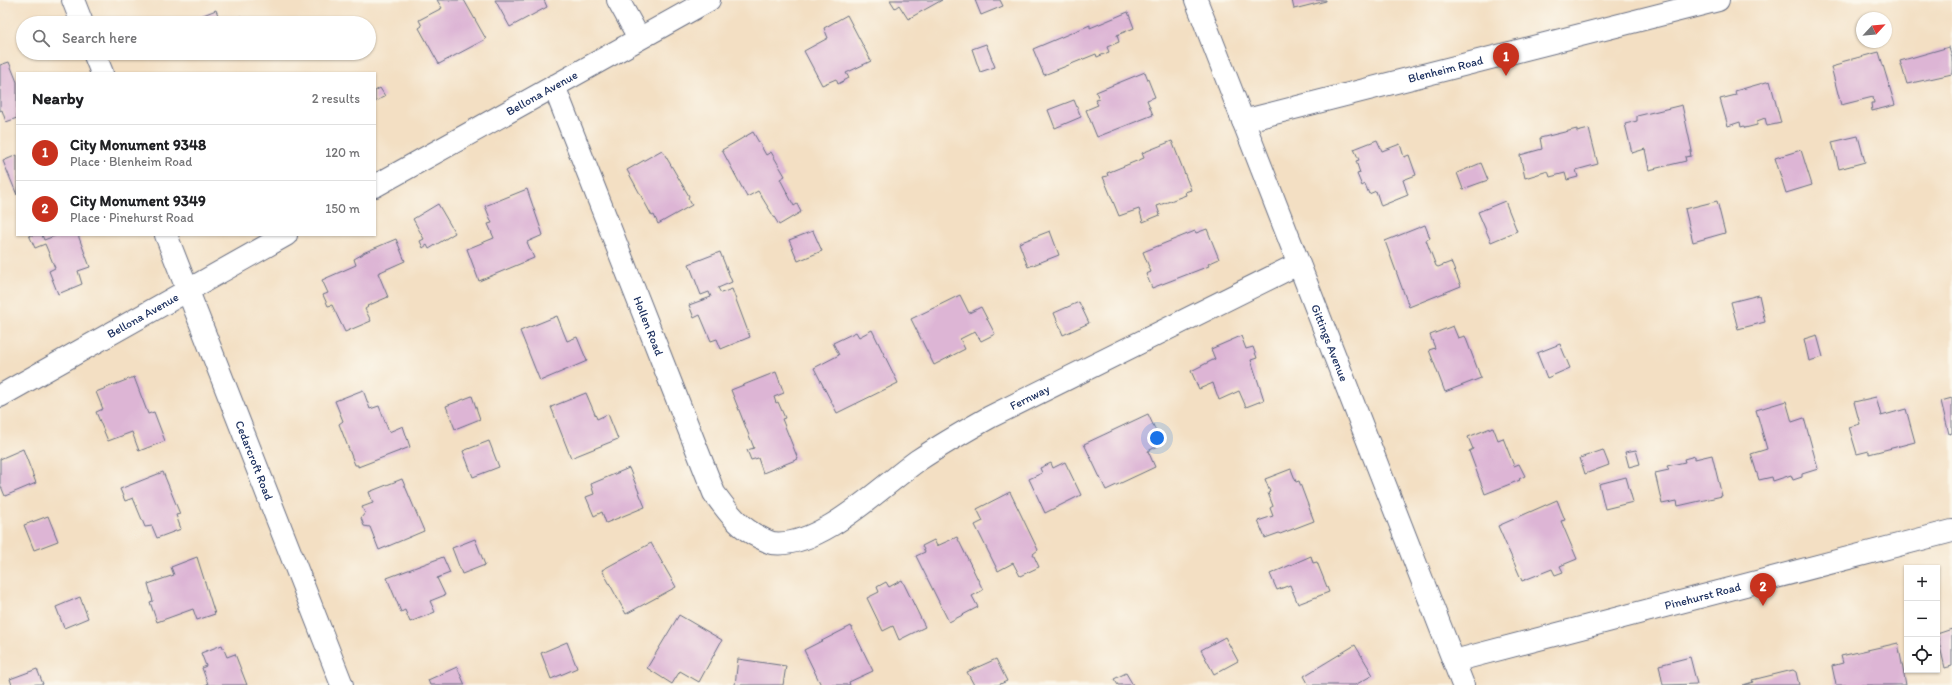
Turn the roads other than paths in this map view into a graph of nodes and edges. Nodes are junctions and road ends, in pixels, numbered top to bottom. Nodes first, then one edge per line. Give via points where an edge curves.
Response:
1 (73, 0) edge
2 (618, 0) edge
3 (709, 0) edge
4 (1196, 0) edge
5 (1718, 0) edge
6 (79, 16) edge
7 (639, 38) junction
8 (97, 60) edge
9 (102, 72) edge
10 (554, 86) junction
11 (1243, 122) junction
12 (376, 185) edge
13 (166, 236) edge
14 (284, 236) edge
15 (1298, 264) junction
16 (187, 290) junction
17 (0, 396) edge
18 (1952, 531) edge
19 (772, 543) joint
20 (1454, 661) junction
21 (342, 685) edge
22 (1463, 685) edge

1 - 6 street
2 - 7 street
3 - 7 street, Bellona Avenue
4 - 11 street, Gittings Avenue
5 - 11 street, Blenheim Road
7 - 10 street, Bellona Avenue
8 - 9 street
10 - 12 street, Bellona Avenue
10 - 19 street, Hollen Road via 714,493 731,517 748,532
11 - 15 street, Gittings Avenue
13 - 16 street, Cedarcroft Road
14 - 16 street, Bellona Avenue
15 - 19 street, Fernway via 954,437 822,531 796,541
15 - 20 street, Gittings Avenue
16 - 17 street, Bellona Avenue
16 - 21 street, Cedarcroft Road
18 - 20 street, Pinehurst Road
20 - 22 street, Gittings Avenue

